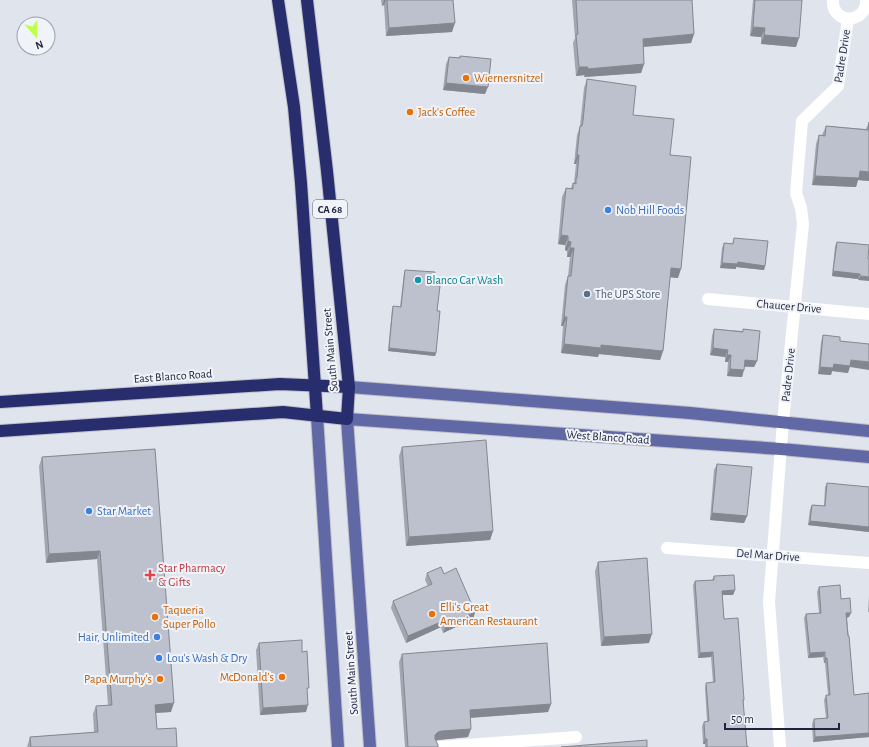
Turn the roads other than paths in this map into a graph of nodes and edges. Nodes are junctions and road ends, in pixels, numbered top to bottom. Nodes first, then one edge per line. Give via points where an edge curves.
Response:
1 (278, 0) edge
2 (307, 0) edge
3 (832, 0) edge
4 (866, 0) edge
5 (848, 19) junction
6 (708, 299) dead end
7 (795, 307) junction
8 (869, 314) edge
9 (316, 385) junction
10 (349, 387) junction
11 (0, 402) edge
12 (318, 416) junction
13 (347, 419) junction
14 (783, 422) junction
15 (0, 430) edge
16 (869, 431) edge
17 (781, 449) junction
18 (869, 457) edge
19 (667, 548) dead end
20 (772, 555) junction
21 (869, 563) edge
22 (576, 737) dead end
23 (338, 747) edge
24 (370, 747) edge
25 (439, 747) edge
26 (780, 747) edge

1 - 9 highway, South Main Street via 294,107
2 - 10 highway, South Main Street / CA 68
3 - 5 street via 837,14
4 - 5 street via 862,13
5 - 7 street, Padre Drive via 838,86 802,121 796,193 803,224
6 - 7 street, Chaucer Drive
7 - 8 street, Chaucer Drive
7 - 14 street, Padre Drive
9 - 10 highway, East Blanco Road
9 - 11 highway, East Blanco Road via 272,384
9 - 12 highway, South Main Street
10 - 13 highway, South Main Street / CA 68
10 - 14 main road
12 - 13 highway
12 - 15 highway via 283,412
12 - 23 main road, South Main Street
13 - 17 main road, West Blanco Road
13 - 24 main road, South Main Street / CA 68
14 - 16 main road
14 - 17 street, Padre Drive
17 - 18 main road, West Blanco Road
17 - 20 street, Padre Drive
19 - 20 street, Del Mar Drive
20 - 21 street, Del Mar Drive
20 - 26 street, Padre Drive via 769,602
22 - 25 street

